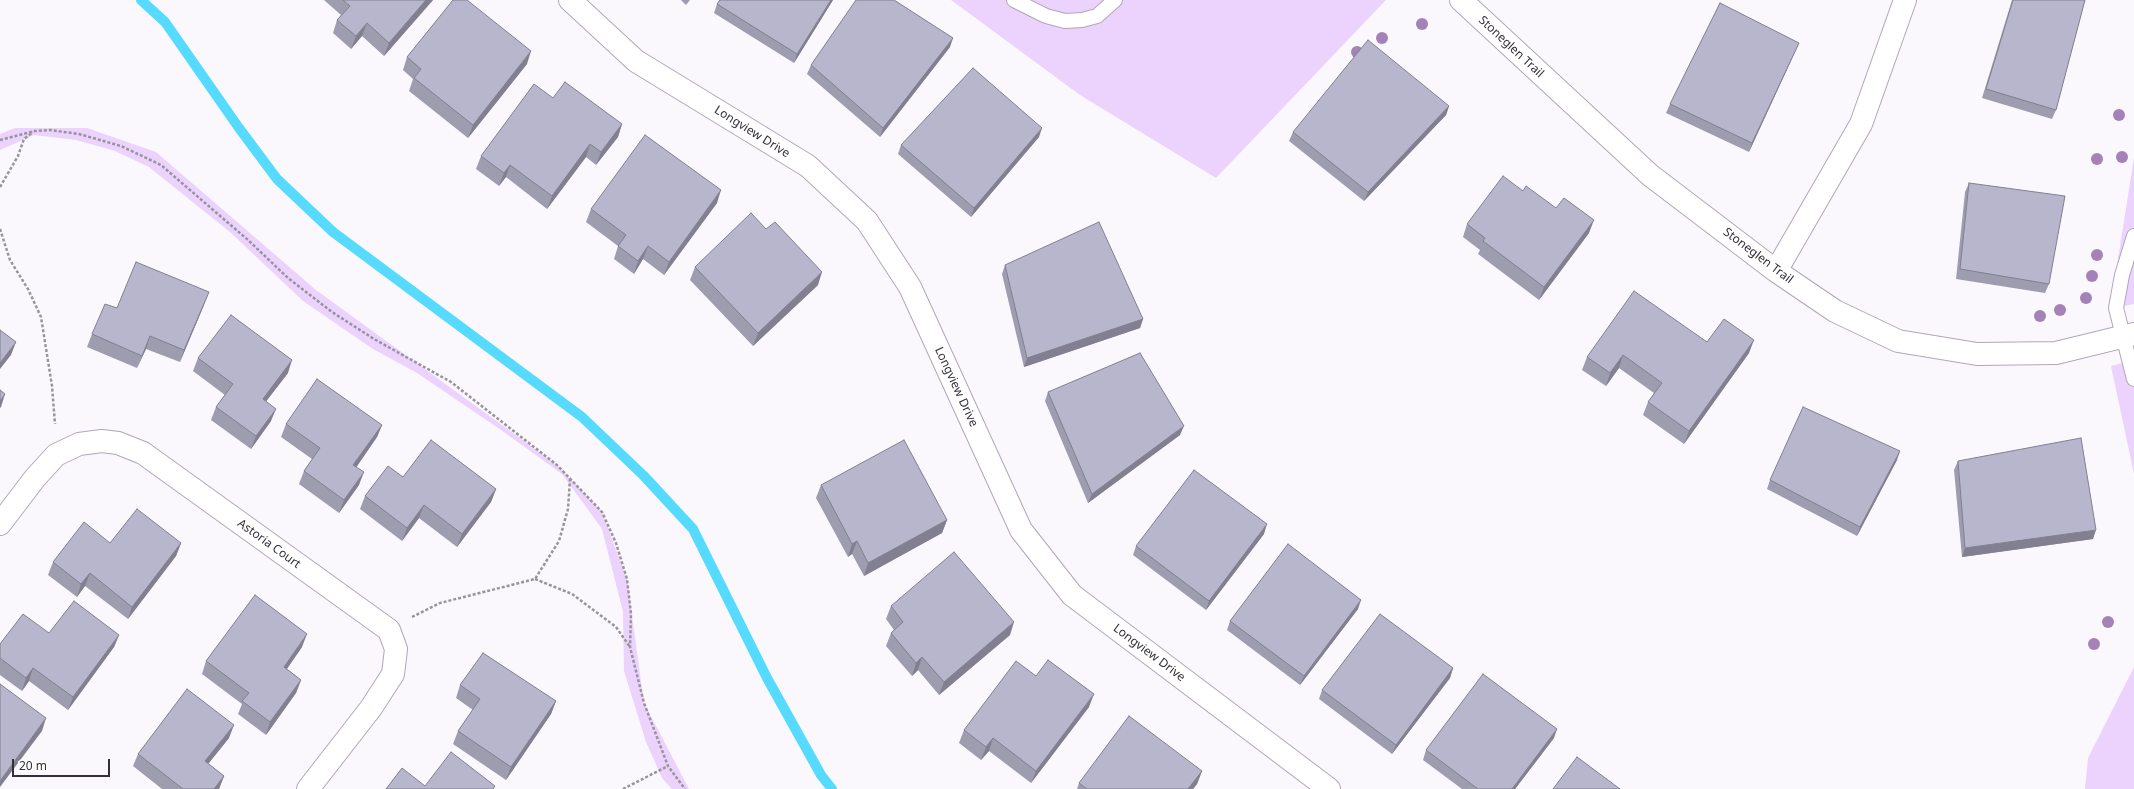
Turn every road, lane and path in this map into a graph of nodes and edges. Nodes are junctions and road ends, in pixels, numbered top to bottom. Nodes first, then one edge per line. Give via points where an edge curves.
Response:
1 (570, 0) edge
2 (1014, 0) edge
3 (1115, 0) edge
4 (1461, 0) edge
5 (1905, 0) edge
6 (35, 131) junction
7 (0, 140) edge
8 (0, 187) edge
9 (0, 229) edge
10 (2134, 236) edge
11 (1776, 271) junction
12 (2129, 335) edge
13 (2134, 379) edge
14 (56, 455) junction
15 (570, 479) junction
16 (0, 524) edge
17 (535, 579) junction
18 (389, 630) junction
19 (630, 647) junction
20 (668, 766) junction
21 (308, 789) edge
22 (623, 789) edge
23 (685, 789) edge
24 (1330, 789) edge

1 - 24 street, Longview Drive via 636,61 808,166 867,221 910,287 1022,530 1072,595
2 - 3 lane via 1046,16 1065,21 1097,16
4 - 11 street, Stoneglen Trail via 1650,175
5 - 11 street via 1861,124
6 - 7 path
6 - 8 path via 24,139 18,156
6 - 15 path via 50,130 79,134 121,146 161,165 288,278 332,312 451,382 557,464
9 - 14 path via 10,260 41,317 52,386
10 - 12 lane via 2122,275 2116,308
11 - 12 street, Stoneglen Trail via 1835,310 1898,341 1977,354 2056,353
12 - 13 lane
14 - 16 street, Astoria Court
14 - 18 street, Astoria Court via 79,444 102,441 118,443 143,453
15 - 17 path via 568,509 559,541
15 - 19 path via 602,512 616,543 627,579 631,614
17 - 18 path via 440,603
17 - 19 path via 572,594 616,627
18 - 21 street via 396,649 393,674 371,708
19 - 20 path via 644,703
20 - 22 path
20 - 23 path

